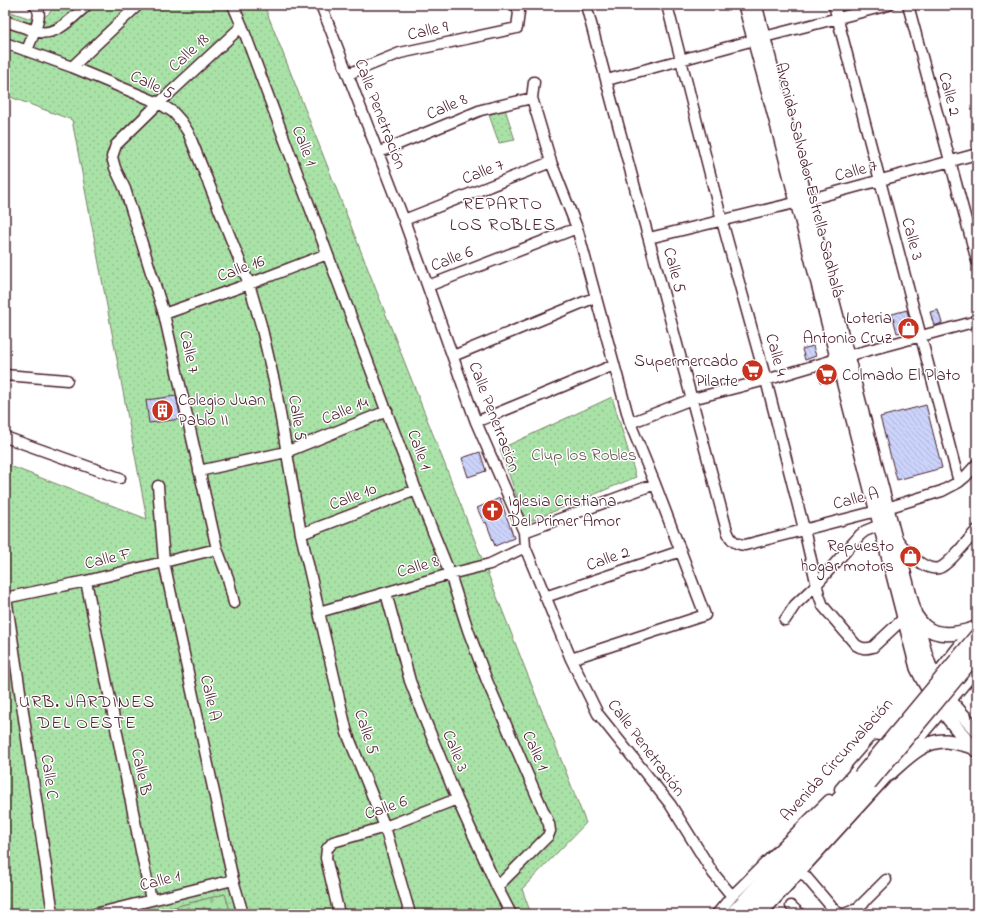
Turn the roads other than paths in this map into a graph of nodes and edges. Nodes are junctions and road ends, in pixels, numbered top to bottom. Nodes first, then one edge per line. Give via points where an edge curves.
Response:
1 (34, 5) edge
2 (87, 5) edge
3 (138, 5) edge
4 (233, 5) edge
5 (321, 5) edge
6 (516, 5) edge
7 (586, 5) edge
8 (667, 5) edge
9 (745, 5) edge
10 (755, 5) edge
11 (834, 5) edge
12 (889, 5) edge
13 (908, 5) edge
14 (837, 18) junction
15 (5, 21) edge
16 (242, 26) junction
17 (35, 31) junction
18 (759, 39) junction
19 (5, 43) edge
20 (27, 50) junction
21 (682, 60) junction
22 (72, 66) junction
23 (348, 74) junction
24 (606, 80) junction
25 (534, 82) dead end
26 (532, 98) junction
27 (159, 103) junction
28 (377, 153) junction
29 (977, 154) edge
30 (112, 157) joint
31 (950, 160) junction
32 (551, 162) junction
33 (880, 182) junction
34 (802, 201) junction
35 (404, 220) junction
36 (722, 221) junction
37 (576, 228) junction
38 (649, 238) junction
39 (327, 254) junction
40 (977, 261) edge
41 (249, 284) junction
42 (428, 286) junction
43 (596, 297) junction
44 (164, 314) junction
45 (977, 321) edge
46 (922, 336) junction
47 (453, 356) junction
48 (842, 357) junction
49 (614, 365) junction
50 (5, 375) edge
51 (67, 380) dead end
52 (766, 380) junction
53 (692, 399) junction
54 (387, 411) junction
55 (476, 422) junction
56 (630, 423) junction
57 (5, 437) edge
58 (286, 452) junction
59 (977, 464) edge
60 (199, 471) junction
61 (120, 478) dead end
62 (959, 482) junction
63 (656, 484) junction
64 (158, 486) dead end
65 (416, 490) junction
66 (882, 510) junction
67 (880, 525) junction
68 (804, 529) junction
69 (977, 530) edge
70 (524, 532) junction
71 (301, 534) junction
72 (895, 536) junction
73 (733, 542) joint
74 (525, 547) junction
75 (217, 549) junction
76 (681, 551) junction
77 (164, 562) junction
78 (450, 574) junction
79 (86, 581) junction
80 (816, 585) junction
81 (386, 593) junction
82 (545, 597) junction
83 (6, 598) edge
84 (234, 603) dead end
85 (319, 612) junction
86 (910, 617) junction
87 (784, 620) dead end
88 (976, 629) edge
89 (977, 654) edge
90 (571, 659) junction
91 (977, 668) edge
92 (930, 682) junction
93 (946, 706) junction
94 (977, 731) edge
95 (975, 749) edge
96 (889, 774) junction
97 (864, 780) junction
98 (457, 799) junction
99 (385, 827) junction
100 (801, 871) junction
101 (233, 880) junction
102 (886, 880) dead end
103 (497, 887) junction
104 (732, 896) junction
105 (151, 900) junction
106 (791, 906) dead end
107 (838, 913) edge
108 (53, 914) edge
109 (95, 914) edge
110 (243, 914) edge
111 (339, 914) edge
112 (410, 914) edge
113 (511, 914) edge
114 (717, 914) edge
115 (732, 914) edge
116 (749, 914) edge
117 (762, 914) edge
118 (800, 914) edge

1 - 17 street via 39,11
2 - 17 street via 55,31 42,34
3 - 22 street
4 - 16 street, Calle 1
5 - 23 street, Calle Penetración
6 - 23 street, Calle 9 via 519,12 517,28 400,53
7 - 24 street, Calle 5
8 - 21 street, Calle 4
9 - 18 main road, Avenida Salvador Estrella Sadhalá
10 - 18 main road, Avenida Salvador Estrella Sadhalá
11 - 14 street, Calle 3
12 - 14 street
13 - 31 street, Calle 2
14 - 18 street
14 - 33 street, Calle 3
15 - 17 street
16 - 27 street, Calle 18
16 - 39 street, Calle 1
17 - 20 street
18 - 21 street
18 - 34 main road, Avenida Salvador Estrella Sadhalá
19 - 20 street, Calle 5
20 - 22 street, Calle 5
21 - 24 street
21 - 36 street, Calle 4
22 - 27 street, Calle 5
23 - 28 street, Calle Penetración
24 - 38 street, Calle 5
25 - 26 street
26 - 28 street, Calle 8 via 480,110
26 - 32 street
27 - 30 street, Calle 18 via 116,146
27 - 41 street, Calle 5 via 173,112 188,132
28 - 35 street, Calle Penetración
29 - 31 street, Calle 7
30 - 44 street, Calle 7 via 114,168 125,189
31 - 33 street, Calle 7
31 - 40 street, Calle 2
32 - 35 street, Calle 7
32 - 37 street
33 - 34 street, Calle 7
33 - 46 street, Calle 3
34 - 36 street, Calle 7
34 - 48 main road, Avenida Salvador Estrella Sadhalá
35 - 42 street, Calle Penetración
36 - 38 street, Calle 7
36 - 52 street, Calle 4
37 - 42 street, Calle 6
37 - 43 street
38 - 53 street, Calle 5
39 - 41 street, Calle 16
39 - 54 street, Calle 1
41 - 44 street, Calle 16
41 - 58 street, Calle 5 via 276,390
42 - 47 street, Calle Penetración
43 - 47 street
43 - 49 street
44 - 60 street, Calle 7
45 - 46 street
46 - 48 street
46 - 62 street, Calle 3
47 - 55 street, Calle Penetración
48 - 52 street
48 - 66 main road, Avenida Salvador Estrella Sadhalá
49 - 55 street
49 - 56 street
50 - 51 street
52 - 53 street
52 - 68 street, Calle 4
53 - 56 street
53 - 73 street, Calle 5 via 728,535
54 - 58 street, Calle 14
54 - 65 street, Calle 1
55 - 70 street, Calle Penetración
56 - 63 street
57 - 61 street
58 - 60 street, Calle 14
58 - 71 street, Calle 5
59 - 62 street, Calle A
60 - 75 street, Calle 7
62 - 66 street, Calle A via 942,491
63 - 70 street
63 - 76 street
64 - 77 street, Calle A
65 - 71 street, Calle 10
65 - 78 street, Calle 1
66 - 67 main road, Avenida Salvador Estrella Sadhalá
66 - 68 street, Calle A
66 - 72 main road, Avenida Salvador Estrella Sadhalá
67 - 80 street via 860,535
67 - 86 main road, Avenida Salvador Estrella Sadhalá
68 - 73 street, Calle A via 745,545
68 - 80 street, Calle 4
69 - 72 street via 940,568 931,568 919,561 907,552
70 - 74 street, Calle Penetración
71 - 85 street, Calle 5
72 - 86 main road, Avenida Salvador Estrella Sadhalá
74 - 78 street, Calle 8 via 490,564
74 - 82 street, Calle Penetración
75 - 77 street, Calle F
75 - 84 street, Calle 7
76 - 82 street, Calle 2
76 - 90 street via 705,615
77 - 79 street, Calle F
77 - 101 street, Calle A
78 - 81 street, Calle 8
78 - 103 street, Calle 1 via 487,682 550,824 548,836
79 - 83 street, Calle F
79 - 105 street, Calle B
80 - 86 street, Calle 4 via 823,606 861,649 872,647
80 - 87 street via 794,605
81 - 85 street, Calle 8
81 - 98 street, Calle 3 via 410,681
82 - 90 street, Calle Penetración
83 - 108 street, Calle C
85 - 99 street, Calle 5 via 347,733
86 - 88 main road via 933,631 944,634
86 - 92 main road, Avenida Salvador Estrella Sadhalá via 917,668
88 - 92 street, Avenida Circunvalación
88 - 97 main road, Avenida Circunvalación, bridge
89 - 97 main road, Avenida Circunvalación, bridge
90 - 104 street, Calle Penetración via 598,714 670,804 713,873
91 - 93 street
92 - 93 main road, Avenida Salvador Estrella Sadhalá
92 - 104 street, Avenida Circunvalación via 834,796
93 - 94 main road
93 - 95 main road
93 - 96 street
95 - 96 main road via 945,741 934,743 912,754
96 - 100 street
97 - 115 main road, Avenida Circunvalación
97 - 116 main road, Avenida Circunvalación
98 - 99 street, Calle 6
98 - 103 street, Calle 3
99 - 111 street, Calle 6 via 333,842 327,849 326,858
99 - 112 street, Calle 5
100 - 107 street
100 - 117 street
101 - 105 street, Calle 1
101 - 110 street, Calle A
102 - 107 street via 857,909
103 - 113 street, Calle 3
104 - 114 street, Avenida Circunvalación
105 - 109 street, Calle 1
106 - 118 street

